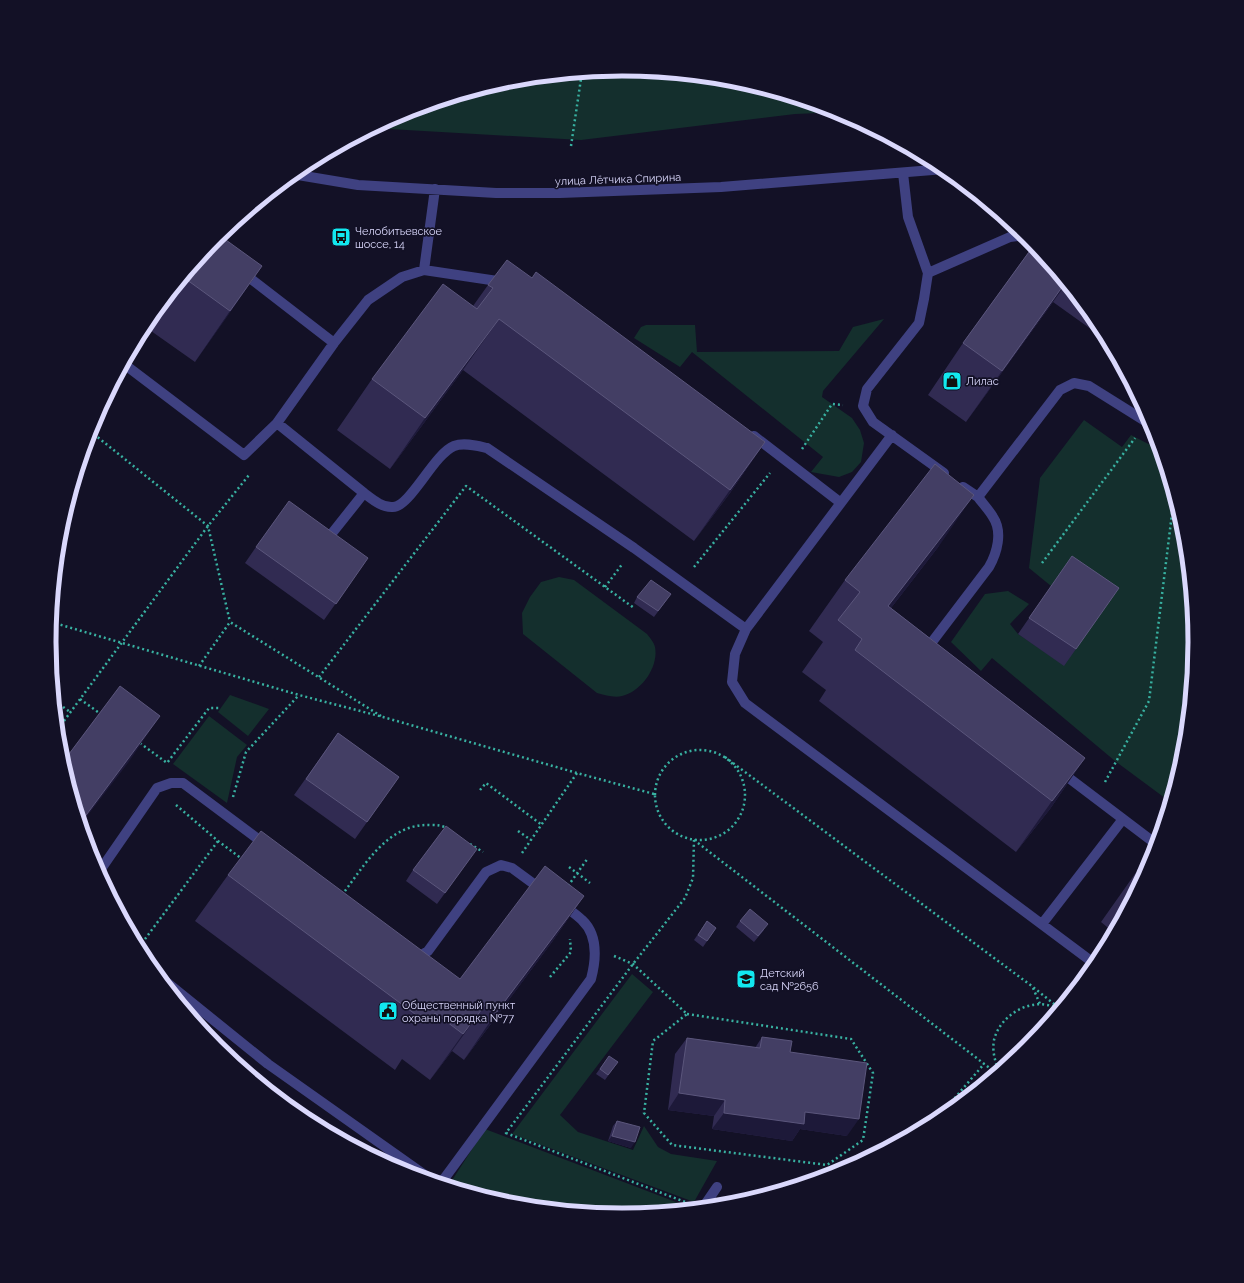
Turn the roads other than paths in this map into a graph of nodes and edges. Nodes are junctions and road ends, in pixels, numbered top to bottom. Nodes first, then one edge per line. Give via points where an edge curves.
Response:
1 (935, 170) edge
2 (903, 173) junction
3 (301, 176) edge
4 (435, 189) junction
5 (1017, 236) edge
6 (234, 267) edge
7 (424, 270) junction
8 (928, 273) junction
9 (518, 284) edge
10 (334, 343) junction
11 (127, 367) edge
12 (1142, 419) edge
13 (277, 424) junction
14 (745, 429) edge
15 (892, 435) junction
16 (364, 493) junction
17 (978, 497) junction
18 (841, 503) junction
19 (333, 532) edge
20 (746, 629) junction
21 (928, 660) edge
22 (1052, 765) edge
23 (1123, 819) junction
24 (1151, 841) edge
25 (277, 853) edge
26 (102, 866) edge
27 (1042, 924) junction
28 (404, 949) edge
29 (1090, 960) edge
30 (176, 990) edge
31 (414, 1167) edge
32 (444, 1178) edge
33 (717, 1187) dead end
34 (707, 1201) edge

1 - 2 street, улица Лётчика Спирина
2 - 4 street, улица Лётчика Спирина via 721,187 560,193 496,193
2 - 8 street via 908,217
3 - 4 street, улица Лётчика Спирина via 358,185
4 - 7 street
5 - 8 street via 1010,236
6 - 10 street
7 - 9 street
7 - 10 street via 402,277 368,300
8 - 15 street via 919,323 867,389 864,406 873,422
10 - 13 street
11 - 13 street via 244,455
12 - 17 street via 1089,386 1074,383 1060,390
13 - 16 street
14 - 18 street
15 - 17 street
15 - 18 street
16 - 19 street
16 - 20 street via 383,506 394,508 404,502 443,452 456,445 488,448
17 - 21 street via 994,518 998,531 995,556 932,642
18 - 20 street
20 - 27 street via 735,654 732,682 745,703
22 - 23 street
23 - 24 street
23 - 27 street
25 - 26 street via 183,783 171,783 157,788
27 - 29 street
28 - 32 street via 410,954 420,956 428,952 486,872 501,865 512,868 583,921 591,933 594,947 595,962 590,979
30 - 31 street via 268,1064
33 - 34 street

